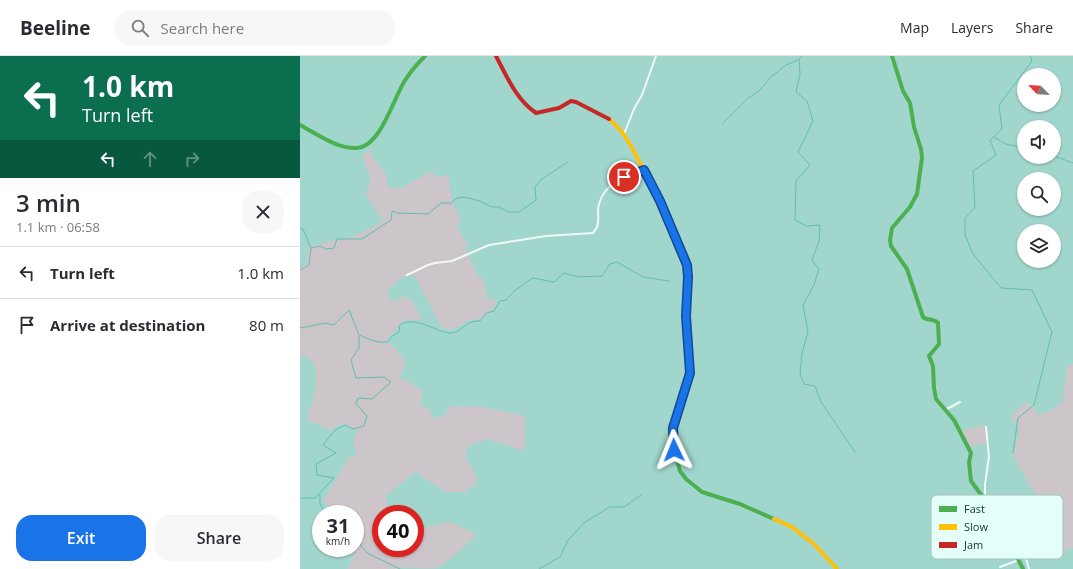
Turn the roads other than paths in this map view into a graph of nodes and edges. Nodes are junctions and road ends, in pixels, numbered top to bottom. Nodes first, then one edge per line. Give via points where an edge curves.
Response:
1 (425, 56) edge
2 (496, 56) edge
3 (656, 56) edge
4 (892, 56) edge
5 (300, 125) edge
6 (624, 134) junction
7 (644, 170) junction
8 (407, 276) dead end
9 (960, 402) dead end
10 (945, 410) junction
11 (986, 427) dead end
12 (981, 495) edge
13 (985, 495) edge
14 (1026, 559) edge
15 (1019, 560) joint
16 (1000, 567) dead end
17 (837, 569) edge
18 (1023, 569) edge
19 (1029, 569) edge

1 - 5 street via 412,68 393,100 376,139 366,146 357,149 341,145
2 - 6 street via 518,96 536,113 559,108 571,101 576,102 610,119
3 - 6 street
4 - 10 street via 903,91 910,103 922,158 917,194 892,228 890,240 891,246 906,269 923,317 938,323 939,344 929,356 934,376 933,389 936,399
6 - 7 street
7 - 8 street via 620,179 607,190 599,203 598,227 592,232 489,245 452,261 428,265
7 - 17 street via 687,265 686,316 690,373 673,428 674,450 680,471 702,492 740,504 792,527 814,544
9 - 10 street
10 - 12 street via 955,422 971,454 971,481
11 - 13 street via 989,457
14 - 19 street
15 - 16 street
15 - 18 street

